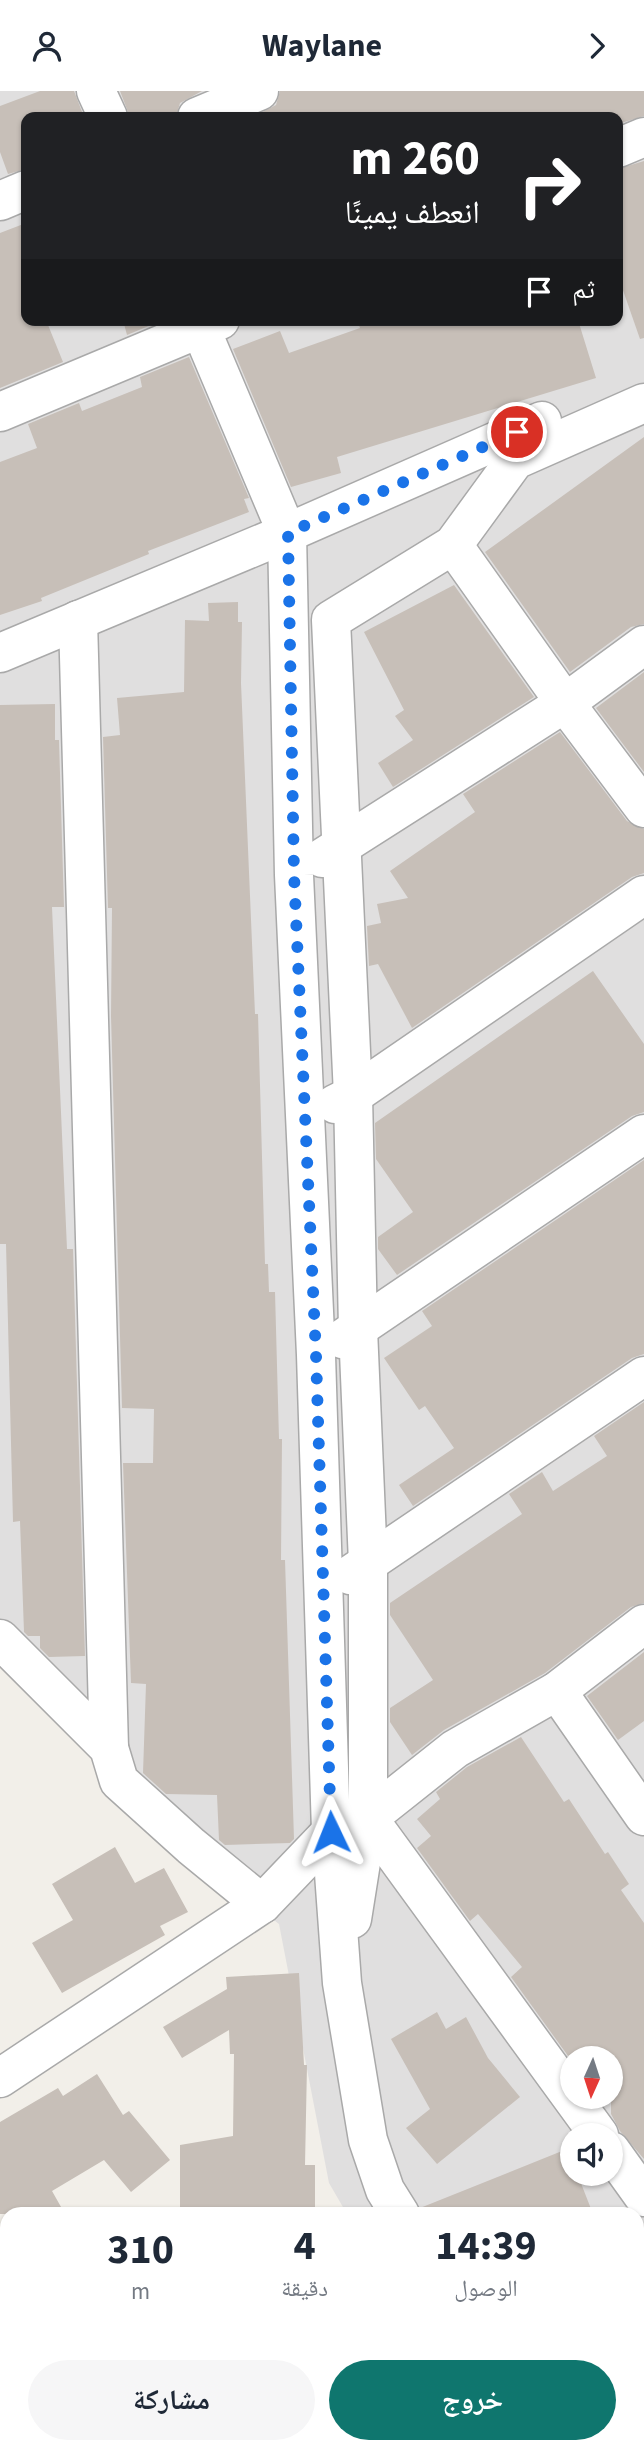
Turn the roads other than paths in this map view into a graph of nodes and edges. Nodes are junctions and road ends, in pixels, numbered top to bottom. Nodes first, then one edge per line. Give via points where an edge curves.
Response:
1 (96, 91) edge
2 (259, 91) edge
3 (106, 112) edge
4 (209, 112) edge
5 (644, 137) edge
6 (623, 146) edge
7 (21, 192) edge
8 (0, 201) edge
9 (199, 326) edge
10 (207, 326) edge
11 (644, 376) edge
12 (644, 403) edge
13 (0, 412) edge
14 (515, 460) junction
15 (288, 533) junction
16 (453, 545) junction
17 (78, 620) junction
18 (644, 645) edge
19 (0, 653) edge
20 (565, 703) junction
21 (644, 808) edge
22 (340, 848) junction
23 (294, 874) junction
24 (644, 895) edge
25 (353, 1095) junction
26 (305, 1119) junction
27 (644, 1134) edge
28 (358, 1329) junction
29 (316, 1355) junction
30 (644, 1376) edge
31 (368, 1563) junction
32 (322, 1594) junction
33 (644, 1625) edge
34 (0, 1639) edge
35 (557, 1691) junction
36 (109, 1748) junction
37 (644, 1816) edge
38 (368, 1818) junction
39 (331, 1832) junction
40 (262, 1904) junction
41 (342, 1983) junction
42 (0, 2078) edge
43 (590, 2123) edge
44 (623, 2168) edge
45 (644, 2197) edge
46 (396, 2207) edge

1 - 3 street
2 - 4 street
5 - 6 street
7 - 8 street
9 - 13 street
10 - 15 street
11 - 15 street
12 - 14 street
14 - 15 street via 336,534
14 - 16 street
15 - 17 street
15 - 23 street
16 - 20 street
16 - 22 street via 331,620
17 - 19 street
17 - 36 street
18 - 20 street
20 - 21 street
20 - 22 street
22 - 23 street
22 - 25 street
23 - 26 street
24 - 25 street
25 - 26 street
25 - 28 street
26 - 29 street
27 - 28 street
28 - 29 street
28 - 31 street
29 - 32 street
30 - 31 street
31 - 32 street
31 - 38 street
32 - 39 street
33 - 35 street
34 - 36 street
35 - 37 street
35 - 38 street via 455,1749
36 - 40 street via 120,1781
38 - 39 street
38 - 41 street
38 - 43 street
39 - 40 street
39 - 41 street
40 - 42 street
41 - 46 street via 368,2140
44 - 45 street

